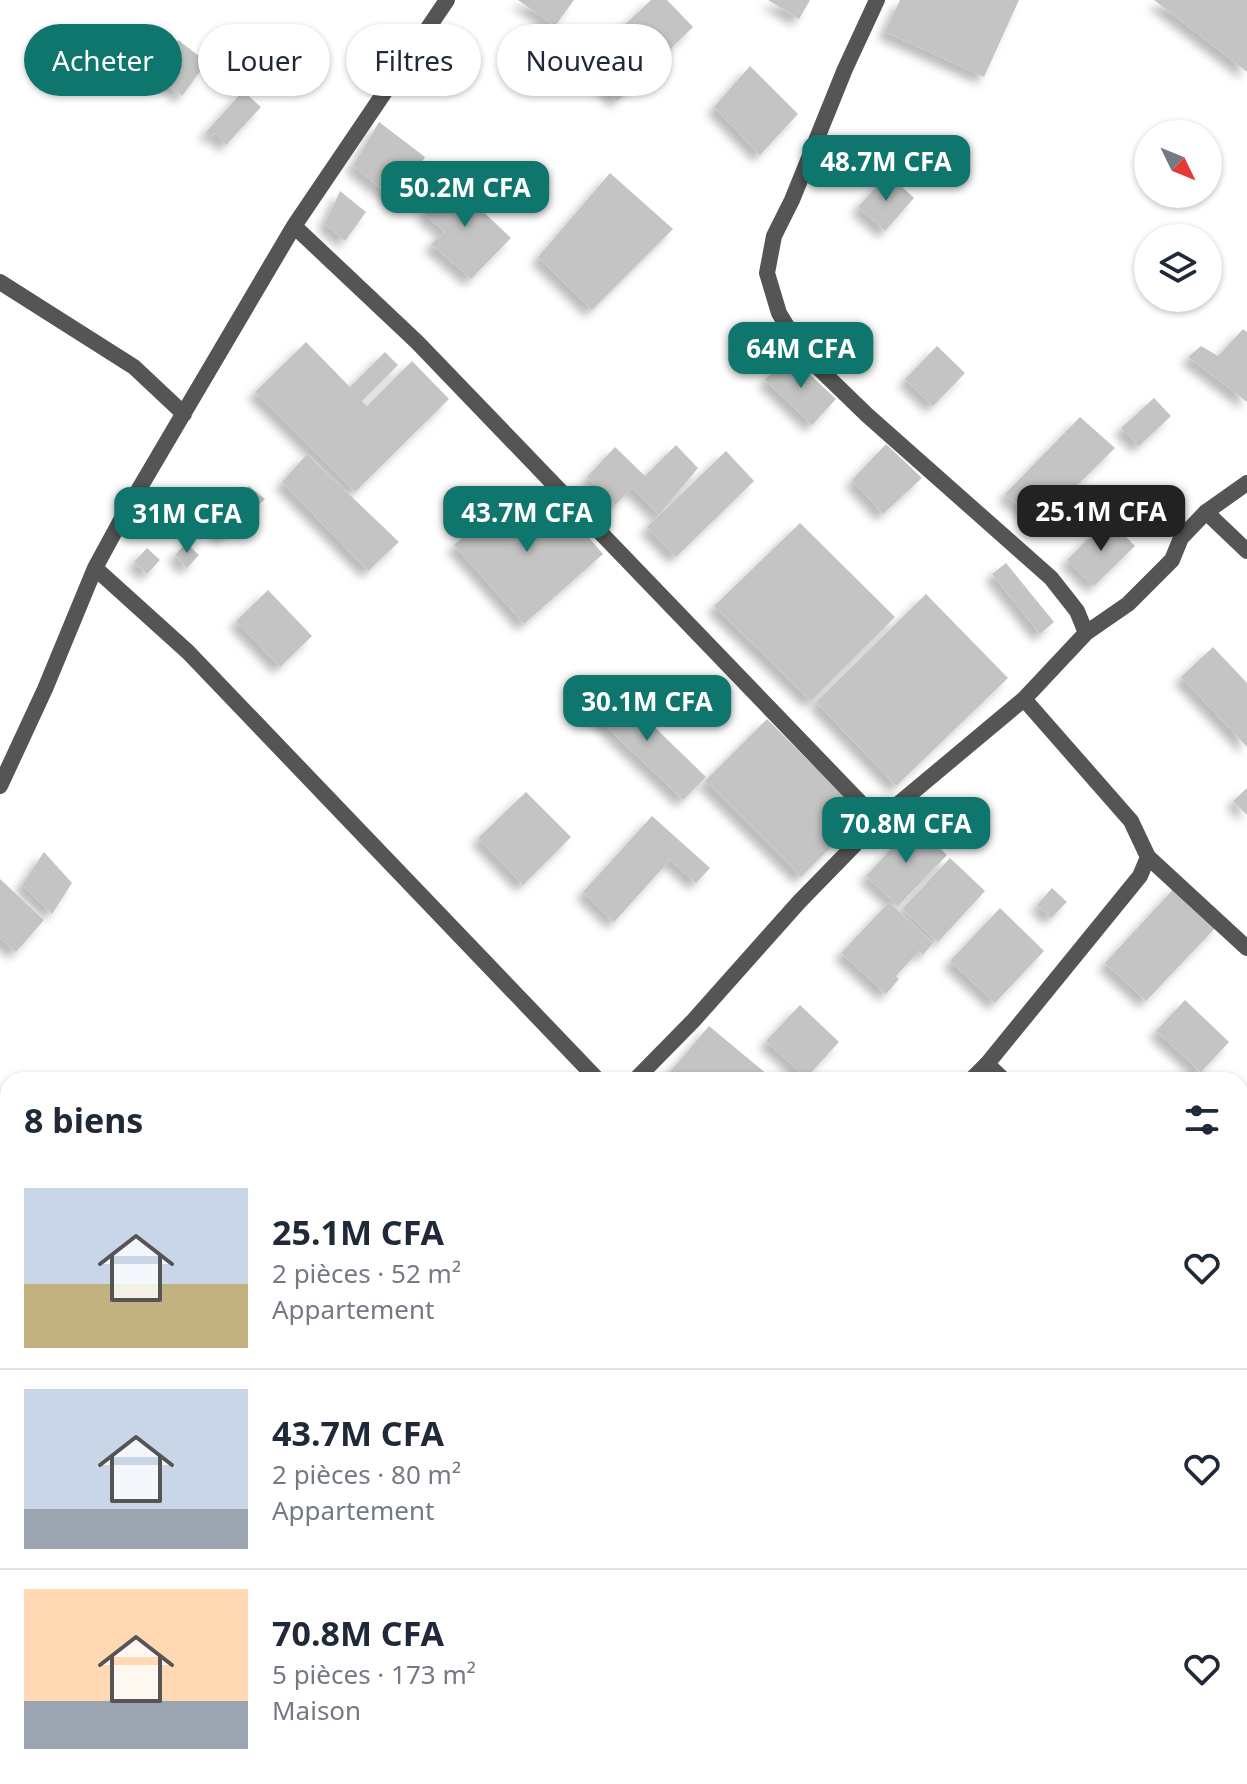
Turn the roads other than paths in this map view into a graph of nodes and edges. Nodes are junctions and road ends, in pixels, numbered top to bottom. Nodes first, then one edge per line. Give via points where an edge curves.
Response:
1 (447, 0) edge
2 (877, 0) edge
3 (294, 226) junction
4 (0, 282) edge
5 (184, 414) junction
6 (1247, 483) edge
7 (1206, 512) junction
8 (1247, 551) edge
9 (95, 568) junction
10 (1086, 633) junction
11 (1024, 699) junction
12 (0, 786) edge
13 (878, 821) junction
14 (1148, 857) junction
15 (1247, 948) edge
16 (987, 1064) junction
17 (590, 1072) edge
18 (643, 1072) edge
19 (979, 1072) edge
20 (996, 1072) edge

1 - 3 street
2 - 10 street via 774,236 767,273 779,313 803,353 1051,578 1077,611
3 - 5 street
3 - 13 street via 417,342
4 - 5 street via 134,367
5 - 9 street
6 - 7 street
7 - 8 street
7 - 10 street via 1152,581
9 - 12 street
9 - 17 street via 188,652
10 - 11 street
11 - 13 street
11 - 14 street via 1131,821
13 - 18 street
14 - 15 street
14 - 16 street via 1140,876
16 - 19 street
16 - 20 street

